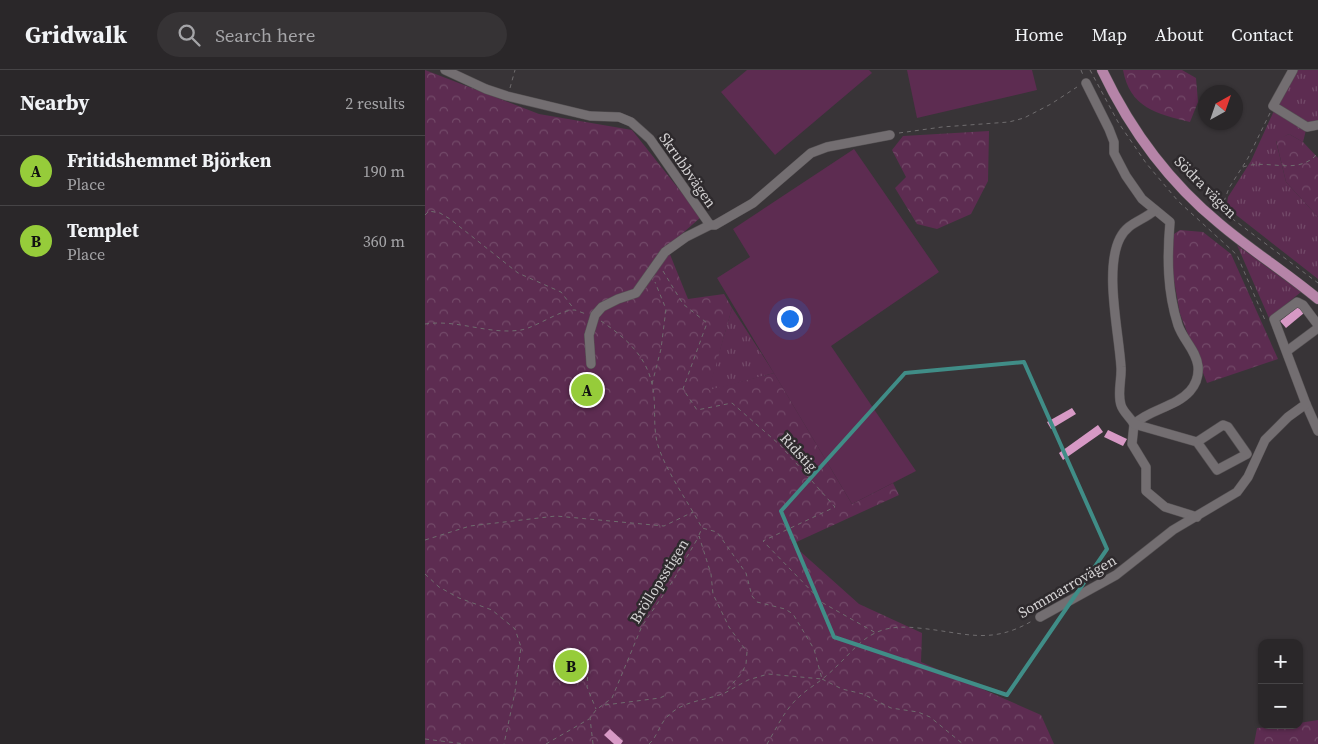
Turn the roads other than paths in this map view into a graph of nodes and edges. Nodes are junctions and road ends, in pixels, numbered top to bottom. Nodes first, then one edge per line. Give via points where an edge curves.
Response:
1 (445, 70) edge
2 (1293, 70) edge
3 (1103, 72) edge
4 (1090, 81) road end
5 (1318, 126) edge
6 (891, 135) road end
7 (1155, 210) junction
8 (710, 225) junction
9 (1318, 299) edge
10 (1318, 327) edge
11 (1287, 351) junction
12 (591, 364) dead end
13 (1304, 405) junction
14 (1134, 424) junction
15 (1318, 431) edge
16 (1197, 442) junction
17 (1261, 446) junction
18 (1246, 450) junction
19 (1197, 517) junction
20 (1040, 617) road end

1 - 8 street, Skrubbvägen via 507,96 590,116 619,117 631,122 650,139
2 - 5 street via 1273,106 1307,128
3 - 9 main road, Södra vägen via 1140,136 1189,195 1242,242
4 - 7 street via 1114,142 1114,153 1142,199
6 - 8 street via 811,153 753,203
7 - 14 street via 1124,231 1115,257 1113,285 1121,368 1120,404
7 - 14 street via 1170,222 1167,245 1169,280 1178,326 1197,361 1198,376 1187,394 1142,416
8 - 12 street via 672,247 636,294 602,307 594,318 589,335
10 - 11 street
10 - 11 street via 1303,305 1297,302 1274,319
11 - 13 street
13 - 15 street
13 - 17 street, Sommarrovägen via 1272,432
14 - 16 street
14 - 19 street via 1132,444 1147,467 1146,491 1165,507
16 - 18 street via 1223,424
16 - 18 street via 1217,470 1246,456
17 - 18 street
17 - 19 street, Sommarrovägen via 1248,477 1237,492
19 - 20 street, Sommarrovägen via 1116,575

